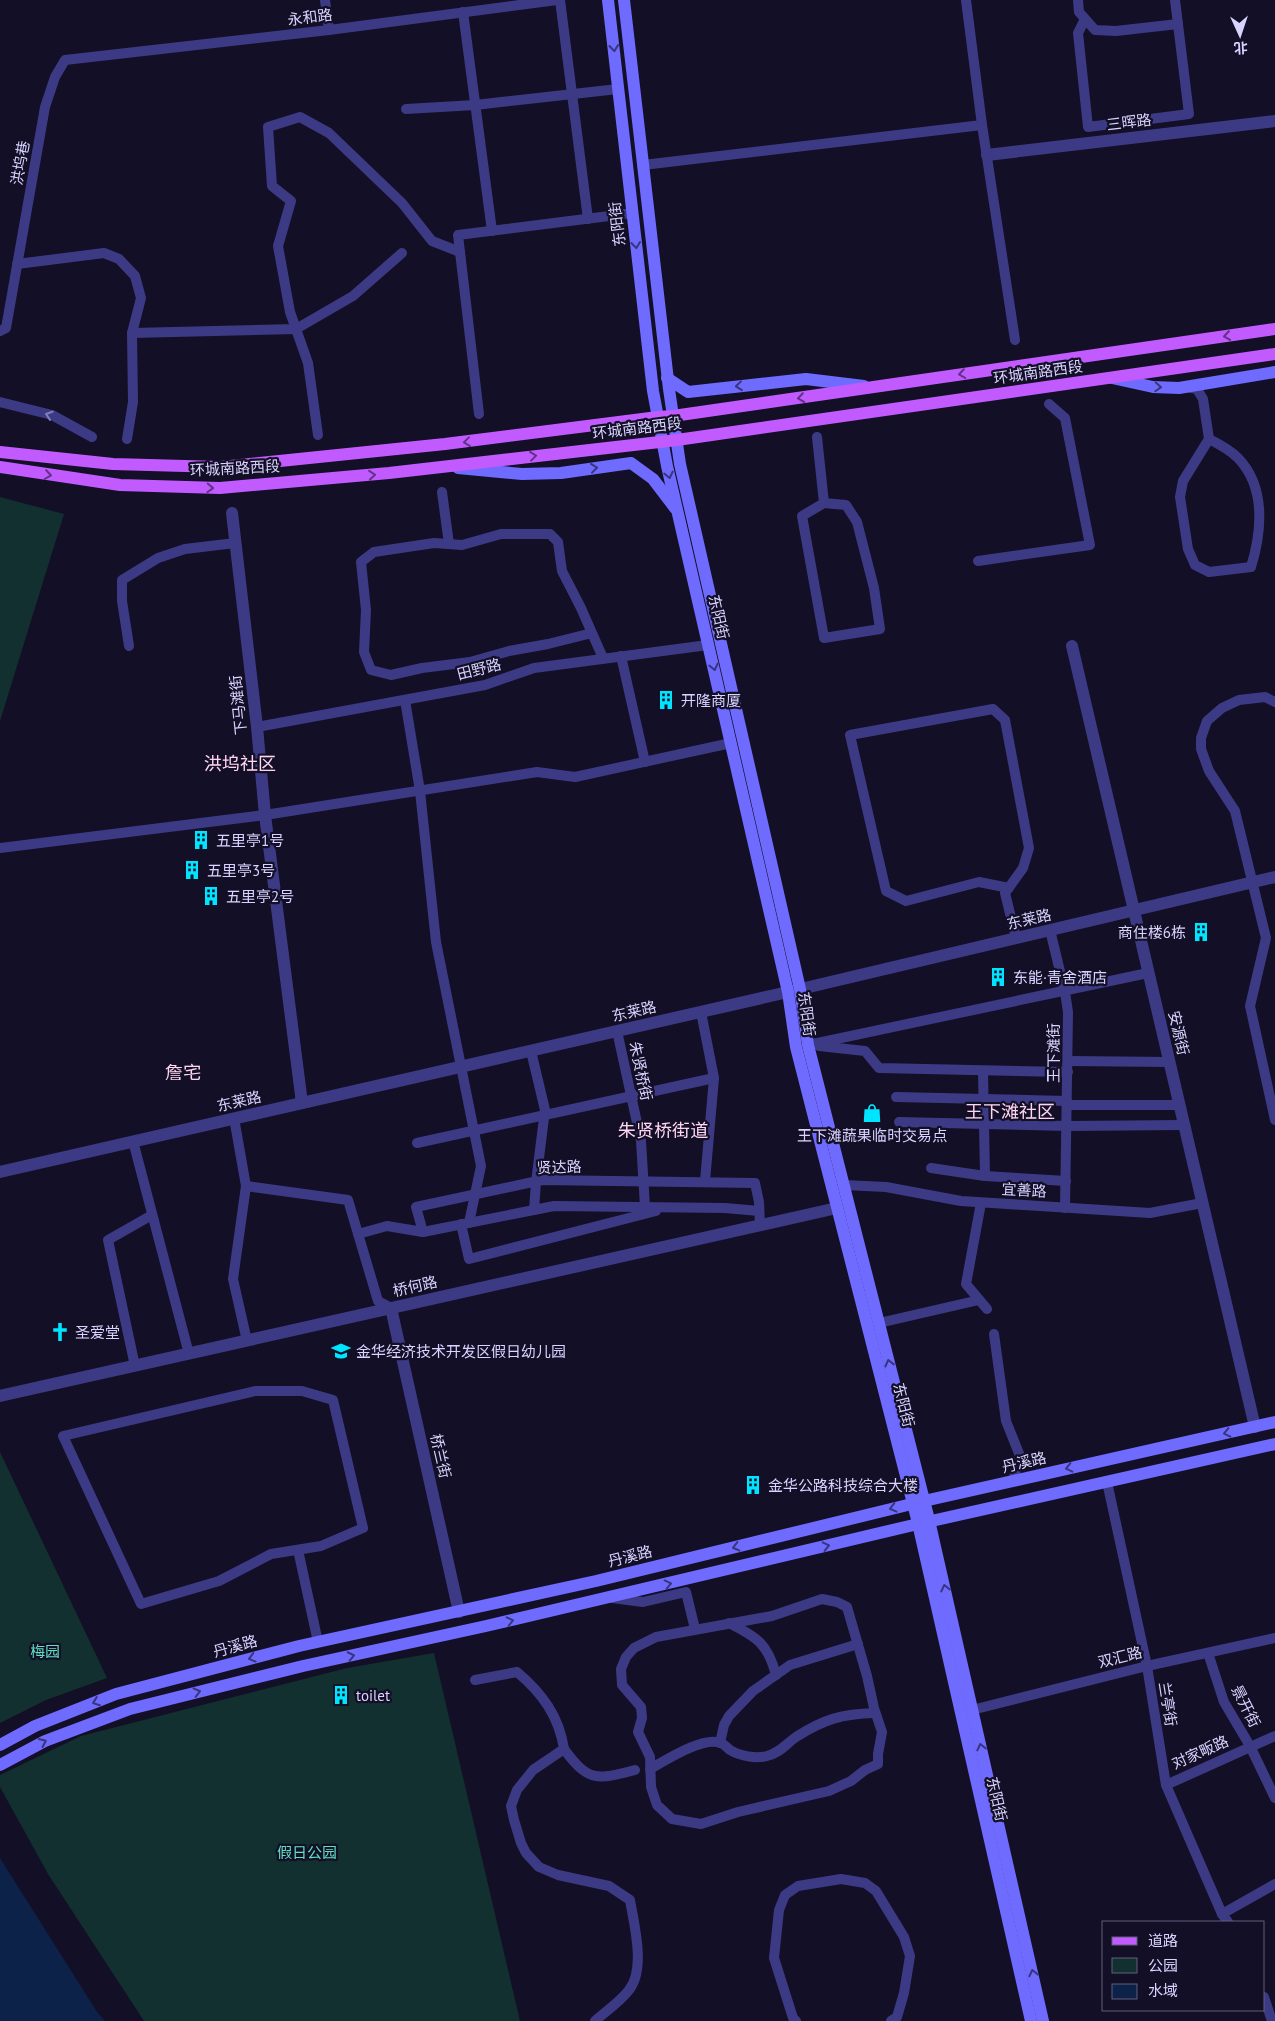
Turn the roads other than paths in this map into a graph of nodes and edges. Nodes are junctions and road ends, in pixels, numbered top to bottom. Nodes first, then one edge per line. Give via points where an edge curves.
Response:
1 (325, 0) edge
2 (558, 0) edge
3 (608, 0) edge
4 (624, 0) edge
5 (966, 0) edge
6 (1078, 0) edge
7 (1175, 0) edge
8 (463, 12) junction
9 (1085, 19) junction
10 (1178, 24) junction
11 (329, 30) junction
12 (66, 60) joint
13 (618, 90) junction
14 (572, 94) junction
15 (475, 105) junction
16 (406, 109) dead end
17 (1275, 121) edge
18 (982, 125) junction
19 (987, 155) junction
20 (643, 165) junction
21 (633, 213) junction
22 (588, 219) junction
23 (492, 231) junction
24 (460, 252) junction
25 (402, 253) dead end
26 (17, 264) junction
27 (296, 329) junction
28 (1275, 329) edge
29 (0, 331) edge
30 (132, 333) junction
31 (1015, 340) dead end
32 (1275, 354) edge
33 (1275, 372) edge
34 (668, 378) junction
35 (1110, 378) junction
36 (874, 387) junction
37 (1184, 387) junction
38 (0, 402) edge
39 (1049, 404) dead end
40 (479, 414) dead end
41 (673, 416) junction
42 (658, 417) junction
43 (318, 435) dead end
44 (92, 436) dead end
45 (817, 438) dead end
46 (127, 439) dead end
47 (1209, 439) junction
48 (677, 440) junction
49 (663, 441) junction
50 (0, 452) edge
51 (0, 467) edge
52 (441, 467) junction
53 (442, 492) dead end
54 (824, 503) junction
55 (678, 511) junction
56 (232, 512) dead end
57 (235, 543) junction
58 (449, 544) junction
59 (978, 561) dead end
60 (592, 633) junction
61 (708, 645) junction
62 (129, 646) dead end
63 (1072, 646) dead end
64 (622, 656) junction
65 (603, 658) junction
66 (405, 700) junction
67 (1275, 702) edge
68 (257, 727) junction
69 (731, 743) junction
70 (644, 762) junction
71 (420, 791) junction
72 (265, 815) junction
73 (0, 848) edge
74 (1275, 877) edge
75 (1253, 882) junction
76 (1009, 888) junction
77 (1133, 911) junction
78 (1050, 930) junction
79 (1016, 938) junction
80 (1148, 973) junction
81 (794, 991) junction
82 (1065, 992) junction
83 (701, 1012) junction
84 (617, 1031) junction
85 (808, 1045) junction
86 (530, 1051) junction
87 (1068, 1061) junction
88 (1169, 1062) junction
89 (462, 1067) junction
90 (983, 1071) junction
91 (1068, 1072) junction
92 (714, 1078) junction
93 (632, 1097) junction
94 (896, 1097) dead end
95 (982, 1099) junction
96 (302, 1103) junction
97 (1067, 1103) junction
98 (1179, 1104) junction
99 (544, 1116) junction
100 (234, 1118) junction
101 (1275, 1120) edge
102 (899, 1122) dead end
103 (984, 1124) junction
104 (1184, 1125) junction
105 (1067, 1126) junction
106 (474, 1132) junction
107 (133, 1142) junction
108 (417, 1143) dead end
109 (931, 1168) dead end
110 (0, 1172) edge
111 (985, 1176) junction
112 (1066, 1180) junction
113 (644, 1181) junction
114 (705, 1181) junction
115 (536, 1182) junction
116 (246, 1186) junction
117 (844, 1186) junction
118 (475, 1195) junction
119 (981, 1203) junction
120 (1202, 1203) junction
121 (645, 1207) junction
122 (671, 1207) junction
123 (837, 1208) junction
124 (1065, 1208) junction
125 (534, 1210) junction
126 (759, 1211) junction
127 (152, 1216) junction
128 (465, 1223) junction
129 (760, 1225) junction
130 (423, 1232) junction
131 (358, 1234) junction
132 (979, 1300) junction
133 (391, 1308) junction
134 (987, 1309) dead end
135 (879, 1323) junction
136 (994, 1334) dead end
137 (247, 1341) junction
138 (189, 1354) junction
139 (135, 1366) junction
140 (0, 1396) edge
141 (1275, 1422) edge
142 (1255, 1427) junction
143 (1275, 1444) edge
144 (1013, 1481) junction
145 (1107, 1482) junction
146 (918, 1502) junction
147 (924, 1523) junction
148 (298, 1550) junction
149 (609, 1598) junction
150 (459, 1612) junction
151 (729, 1623) junction
152 (695, 1629) junction
153 (1275, 1638) edge
154 (318, 1642) junction
155 (858, 1644) junction
156 (1208, 1653) junction
157 (1147, 1666) junction
158 (776, 1675) junction
159 (475, 1680) dead end
160 (972, 1710) junction
161 (875, 1713) junction
162 (1275, 1736) edge
163 (720, 1743) junction
164 (0, 1745) edge
165 (1250, 1746) junction
166 (564, 1749) junction
167 (0, 1765) edge
168 (650, 1769) junction
169 (635, 1770) dead end
170 (1166, 1785) junction
171 (1275, 1798) edge
172 (1275, 1884) edge
173 (1225, 1918) edge
174 (1265, 2000) edge
175 (595, 2021) edge
176 (796, 2021) edge
177 (891, 2021) edge
178 (1031, 2021) edge
179 (1043, 2021) edge
180 (1272, 2021) edge

1 - 11 street
2 - 8 street, 永和路
2 - 14 street
3 -> 13 main road, 东阳街
4 - 20 main road, 东阳街
5 - 18 street
6 - 9 street via 1079,12
7 - 10 street
8 - 11 street, 永和路
8 - 15 street
9 - 10 street via 1095,30 1116,31
9 - 10 street via 1078,33 1088,127 1189,114
11 - 12 street, 永和路
12 - 26 street, 洪坞巷 via 55,77 45,107
13 - 14 street
13 - 21 main road, 东阳街
14 - 15 street
14 - 22 street
15 - 16 street
15 - 23 street
17 - 19 street, 三晖路
18 - 19 street
18 - 20 street
19 - 31 street
20 - 34 main road, 东阳街
21 - 22 street
21 -> 42 main road, 东阳街
22 - 23 street
23 - 24 street via 458,235
24 - 27 street via 432,241 402,203 329,133 300,117 268,127 272,186 290,200 278,246
24 - 40 street
25 - 27 street via 353,296
26 - 29 street, 洪坞巷 via 6,328
26 - 30 street via 104,253 119,259 135,276 142,298
27 - 30 street
27 - 43 street via 308,363
28 -> 36 main road, 环城南路西段
30 - 46 street via 133,402
32 - 35 main road, 环城南路西段
33 - 37 main road
36 -> 34 main road via 806,379 688,392
34 - 41 main road, 东阳街
35 -> 37 main road via 1153,387
35 - 48 main road, 环城南路西段
36 -> 41 main road, 环城南路西段
37 - 47 street via 1197,389 1203,399
44 -> 38 street via 52,415
39 - 59 street via 1065,418 1090,545
41 - 42 main road, 环城南路西段
41 - 48 main road, 东阳街
42 - 49 main road, 东阳街
42 -> 50 main road, 环城南路西段 via 445,444 221,467 113,464
45 - 54 street
47 - 47 street via 1183,481 1180,497 1188,549 1195,565 1210,572 1251,567 1260,521 1255,487 1249,471 1237,457
48 - 49 main road, 环城南路西段
48 - 81 main road, 东阳街
52 -> 49 main road, 环城南路西段
49 -> 55 main road, 东阳街
51 -> 52 main road, 环城南路西段 via 120,485 220,488
52 -> 55 main road via 522,474 631,463 653,479
53 - 58 street
54 - 54 street via 802,516 824,638 880,629 874,588 857,522 846,505
55 - 61 main road, 东阳街
56 - 57 street, 下马滩街
57 - 62 street via 185,549 158,558 122,580
57 - 68 street, 下马滩街
58 - 60 street via 462,545 501,534 550,534 558,542 562,571
58 - 60 street via 434,543 374,552 361,562 366,610 364,652 370,670 392,675 470,662
60 - 65 street
61 - 64 street, 田野路
61 -> 69 main road, 东阳街
63 - 77 street, 安源街
64 - 65 street, 田野路
64 - 70 street
65 - 66 street, 田野路 via 534,668 485,685
66 - 68 street, 田野路
66 - 71 street
67 - 75 street via 1264,697 1239,700 1222,708 1206,721 1201,738 1201,749 1209,770 1235,811
68 - 72 street, 下马滩街
69 - 70 street
69 - 81 main road, 东阳街
70 - 71 street via 576,777 537,772
71 - 72 street
71 - 89 street via 436,942
72 - 73 street
72 - 96 street, 下马滩街
74 - 75 street, 东莱路
75 - 77 street, 东莱路
75 - 101 street via 1266,938 1250,1006
76 - 76 street via 1024,868 1029,848 1005,720 993,709 850,735 886,891 906,901 979,882
76 - 79 street via 1005,893
77 - 78 street, 东莱路
77 - 80 street, 安源街
78 - 79 street, 东莱路
78 - 82 street, 王下滩街
79 - 81 street, 东莱路
80 - 82 street
80 - 88 street, 安源街
81 - 83 street, 东莱路
81 - 85 main road, 东阳街
81 - 123 main road, 东阳街 via 796,1047
82 - 85 street
82 - 87 street, 王下滩街
83 - 84 street, 东莱路
83 - 92 street
84 - 86 street, 东莱路
84 - 93 street, 朱贤桥街
85 - 90 street via 865,1051 879,1068
85 - 117 main road, 东阳街
86 - 89 street, 东莱路
86 - 99 street
87 - 88 street
87 - 91 street, 王下滩街
88 - 98 street, 安源街
89 - 96 street, 东莱路
89 - 106 street
90 - 91 street
90 - 95 street
91 - 97 street, 王下滩街
92 - 93 street
92 - 114 street
93 - 99 street
93 - 113 street, 朱贤桥街 via 641,1141
94 - 95 street
95 - 97 street
95 - 103 street
96 - 100 street, 东莱路
97 - 98 street
97 - 105 street, 王下滩街
98 - 104 street, 安源街
99 - 106 street
99 - 115 street
100 - 107 street, 东莱路
100 - 116 street
102 - 103 street
103 - 105 street
103 - 111 street
104 - 105 street
104 - 120 street, 安源街
105 - 112 street, 王下滩街
106 - 108 street
106 - 118 street via 481,1166
107 - 110 street, 东莱路
107 - 127 street
109 - 111 street
111 - 112 street
112 - 124 street, 王下滩街
113 - 114 street, 贤达路
113 - 115 street, 贤达路
113 - 121 street, 朱贤桥街
114 - 126 street, 贤达路 via 754,1182
115 - 118 street, 贤达路
115 - 125 street
116 - 131 street via 348,1200
116 - 137 street via 233,1279
117 - 119 street, 宜善路 via 886,1187
117 - 135 main road, 东阳街
118 - 128 street
118 - 130 street, 贤达路 via 416,1207
119 - 124 street, 宜善路
119 - 132 street via 966,1284
120 - 124 street, 宜善路 via 1150,1212
120 - 142 street, 安源街
121 - 122 street
121 - 125 street via 554,1206
122 - 126 street
122 - 128 street via 468,1258
123 - 129 street, 桥何路
123 - 146 main road, 东阳街
125 - 128 street
126 - 129 street, 贤达路
127 - 138 street
127 - 139 street via 108,1240
128 - 130 street
129 - 133 street, 桥何路
130 - 131 street via 388,1226
131 - 133 street via 378,1301
132 - 134 street
132 - 135 street
133 - 137 street, 桥何路
133 - 150 street, 桥兰街
146 -> 135 main road, 东阳街
136 - 144 street via 1006,1421 1020,1456
137 - 138 street, 桥何路
138 - 139 street, 桥何路
139 - 140 street, 桥何路
141 - 142 main road, 丹溪路
142 -> 144 main road, 丹溪路
143 - 145 main road
144 - 146 main road, 丹溪路
145 - 147 main road
145 - 157 street, 兰亭街
146 - 147 main road, 东阳街
146 -> 150 main road, 丹溪路
149 -> 147 main road
160 -> 147 main road, 东阳街
147 - 178 main road, 东阳街
148 - 148 street via 321,1546 363,1528 333,1400 302,1391 255,1391 63,1436 141,1604 219,1581 271,1554
148 - 154 street
149 - 152 street via 643,1602 686,1592
167 -> 149 main road via 46,1740 130,1709 303,1666
150 - 154 main road, 丹溪路
151 - 152 street
151 - 155 street via 772,1616 822,1599 847,1607
151 - 158 street via 755,1637 766,1649
152 - 168 street via 656,1636 634,1648 621,1669 622,1685 641,1706 638,1732 650,1757
153 - 156 street, 双汇路
154 -> 164 main road, 丹溪路 via 116,1694 35,1726
155 - 158 street via 790,1665
155 - 161 street
156 - 157 street, 双汇路
156 - 165 street, 景开街 via 1224,1702
157 - 160 street, 双汇路
157 - 170 street, 兰亭街
158 - 163 street via 753,1691 729,1716
159 - 166 street via 517,1672 534,1686 550,1707 562,1733
179 -> 160 main road, 东阳街
161 - 163 street via 840,1716 818,1723 768,1756 756,1758
161 - 168 street via 882,1732 878,1764 829,1790 701,1824 672,1819 657,1805
162 - 165 street, 对家畈路
163 - 168 street via 707,1743 677,1753
165 - 170 street, 对家畈路
165 - 171 street, 景开街
166 - 169 street via 577,1766 596,1777
166 - 175 street via 533,1770 517,1790 511,1806 521,1843 539,1867 558,1875 608,1886 630,1900 638,1944 636,1974 630,1989
170 - 173 street, 兰亭街
172 - 173 street
174 - 180 street
176 - 177 street via 792,2018 774,1958 779,1910 785,1894 798,1886 841,1879 864,1884 876,1891 904,1937 910,1956 897,2017

